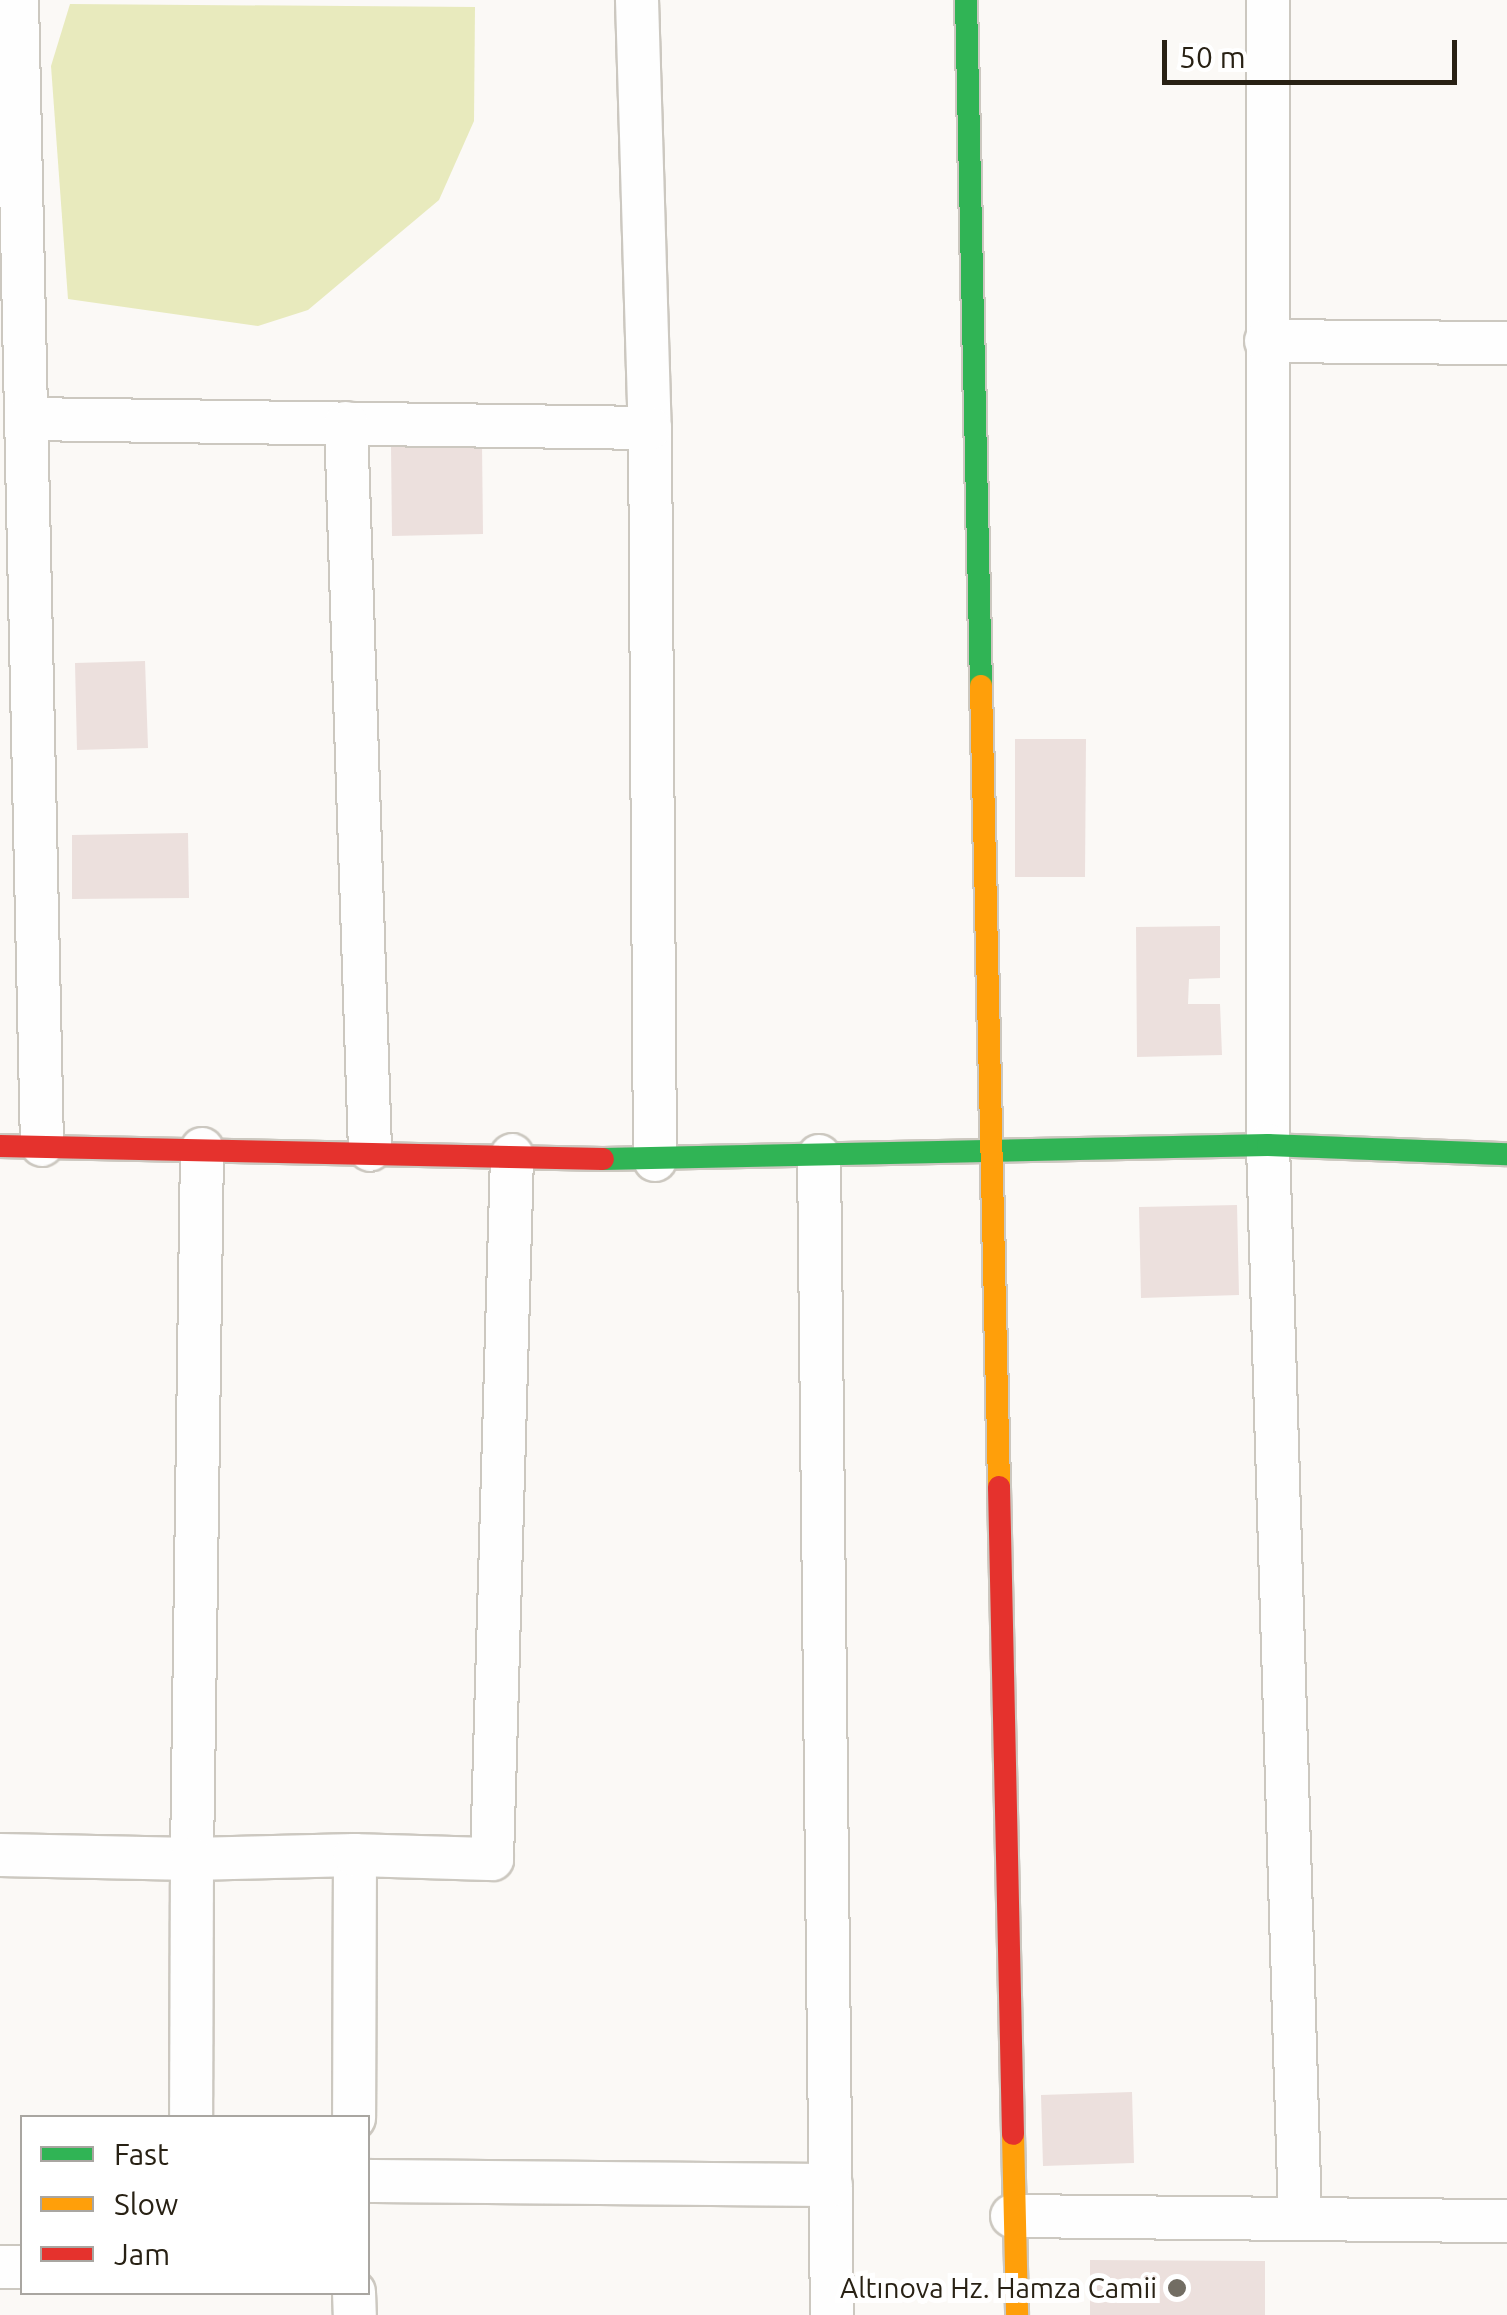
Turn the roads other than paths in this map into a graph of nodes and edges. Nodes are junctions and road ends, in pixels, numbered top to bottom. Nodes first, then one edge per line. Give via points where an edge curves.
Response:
1 (17, 0) edge
2 (637, 0) edge
3 (966, 0) edge
4 (1268, 0) edge
5 (10, 158) edge
6 (1266, 341) junction
7 (1507, 343) edge
8 (27, 419) junction
9 (346, 423) junction
10 (650, 428) junction
11 (1268, 1144) junction
12 (42, 1145) junction
13 (0, 1146) edge
14 (202, 1148) junction
15 (370, 1150) junction
16 (996, 1154) junction
17 (1507, 1154) edge
18 (512, 1155) junction
19 (818, 1156) junction
20 (655, 1160) junction
21 (0, 1855) edge
22 (354, 1856) junction
23 (192, 1859) junction
24 (191, 2115) edge
25 (354, 2115) edge
26 (370, 2182) edge
27 (831, 2184) junction
28 (1012, 2216) junction
29 (1300, 2217) junction
30 (1507, 2221) edge
31 (832, 2315) edge
32 (1017, 2315) edge

1 - 5 street
2 - 10 street
3 - 16 street
4 - 6 street
5 - 8 street
6 - 7 street
6 - 11 street
8 - 9 street
8 - 12 street
9 - 10 street
9 - 15 street
10 - 20 street
11 - 16 street
11 - 17 street
11 - 29 street
12 - 13 street
12 - 14 street
14 - 15 street
14 - 23 street
15 - 18 street
16 - 19 street
16 - 28 street
18 - 20 street
18 - 22 street via 492,1859
19 - 20 street
19 - 27 street
21 - 23 street
22 - 23 street
22 - 25 street
23 - 24 street
26 - 27 street
27 - 31 street
28 - 29 street
28 - 32 street
29 - 30 street

